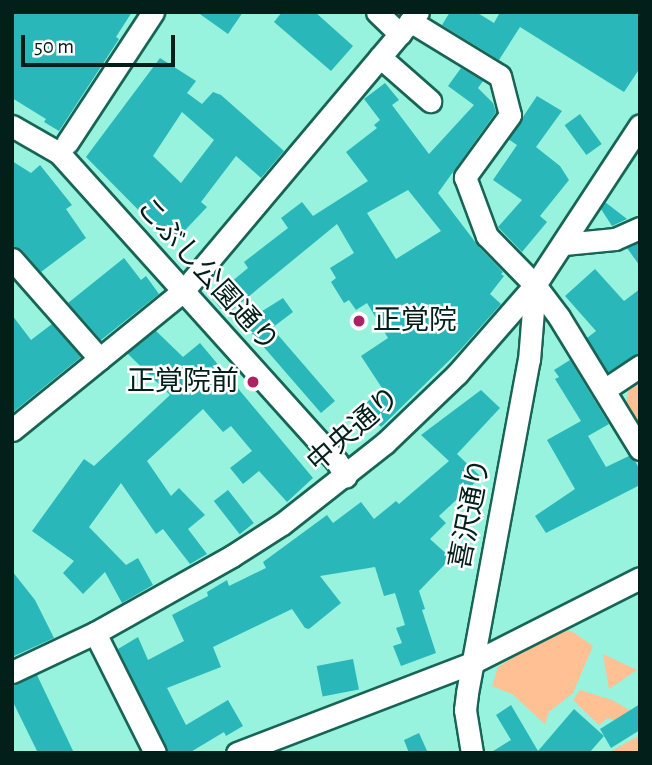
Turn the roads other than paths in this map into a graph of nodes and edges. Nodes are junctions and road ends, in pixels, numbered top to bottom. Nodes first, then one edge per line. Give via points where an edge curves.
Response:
1 (153, 12) edge
2 (377, 12) edge
3 (409, 22) edge
4 (380, 57) junction
5 (430, 101) dead end
6 (12, 125) edge
7 (640, 125) edge
8 (67, 143) dead end
9 (640, 228) edge
10 (564, 244) junction
11 (12, 259) edge
12 (535, 285) junction
13 (184, 290) junction
14 (100, 359) junction
15 (640, 366) edge
16 (604, 390) junction
17 (12, 429) edge
18 (640, 449) edge
19 (346, 477) junction
20 (640, 578) edge
21 (95, 632) junction
22 (472, 663) junction
23 (12, 672) edge
24 (155, 753) edge
25 (237, 753) edge
26 (472, 753) edge

1 - 8 street
2 - 3 street
3 - 4 street
3 - 12 street via 500,76 510,115 465,177 487,236
4 - 5 street
4 - 13 street
6 - 13 street, こぶし公園通り via 59,153
7 - 10 street, 中央通り
9 - 10 street via 615,239
10 - 12 street, 中央通り
11 - 14 street
12 - 16 street
12 - 19 street, 中央通り via 457,374
12 - 22 street, 喜沢通り via 528,360
13 - 14 street
13 - 19 street, こぶし公園通り
14 - 17 street
15 - 16 street
16 - 18 street
19 - 21 street, 中央通り via 232,556
20 - 22 street
21 - 23 street, 中央通り
21 - 24 street
22 - 25 street
22 - 26 street, 喜沢通り via 465,710

